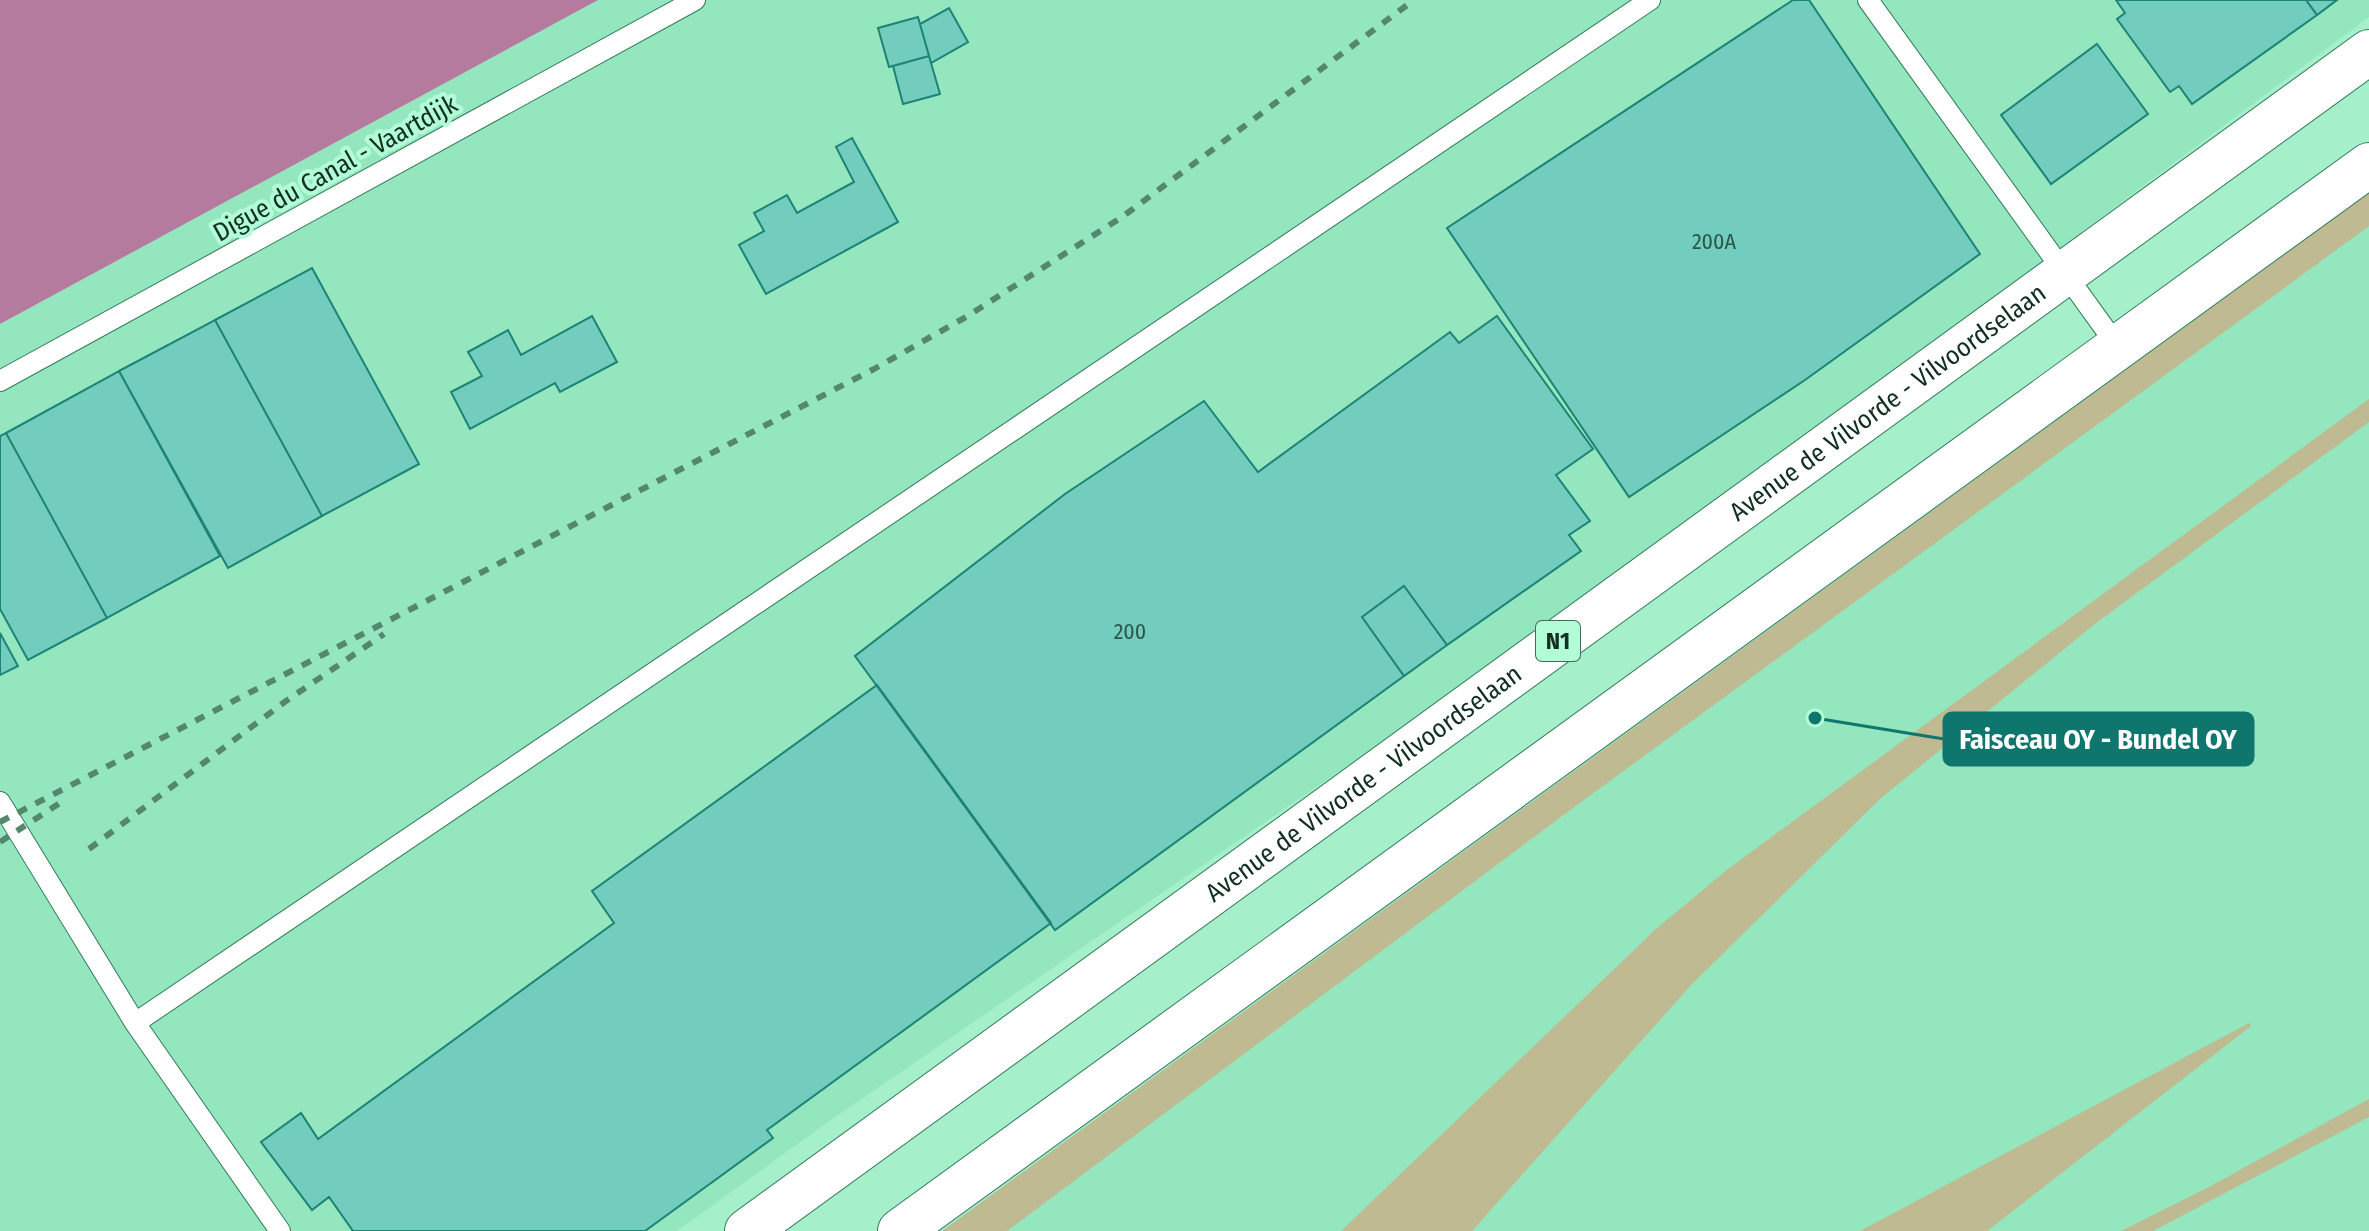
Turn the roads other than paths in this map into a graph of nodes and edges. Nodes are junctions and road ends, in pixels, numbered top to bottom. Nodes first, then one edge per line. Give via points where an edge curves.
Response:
1 (695, 0) edge
2 (1650, 0) edge
3 (1868, 0) edge
4 (2369, 52) edge
5 (2369, 165) edge
6 (2064, 274) junction
7 (2118, 347) junction
8 (0, 381) edge
9 (0, 802) edge
10 (135, 1023) junction
11 (280, 1231) edge
12 (747, 1231) edge
13 (900, 1231) edge

1 - 8 lane, Digue du Canal - Vaartdijk
2 - 10 lane
3 - 6 lane
4 - 6 main road, Avenue de Vilvorde - Vilvoordselaan / N1
5 - 7 main road
6 - 7 lane
6 - 12 main road, Avenue de Vilvorde - Vilvoordselaan / N1
7 - 13 main road
9 - 10 lane
10 - 11 lane

